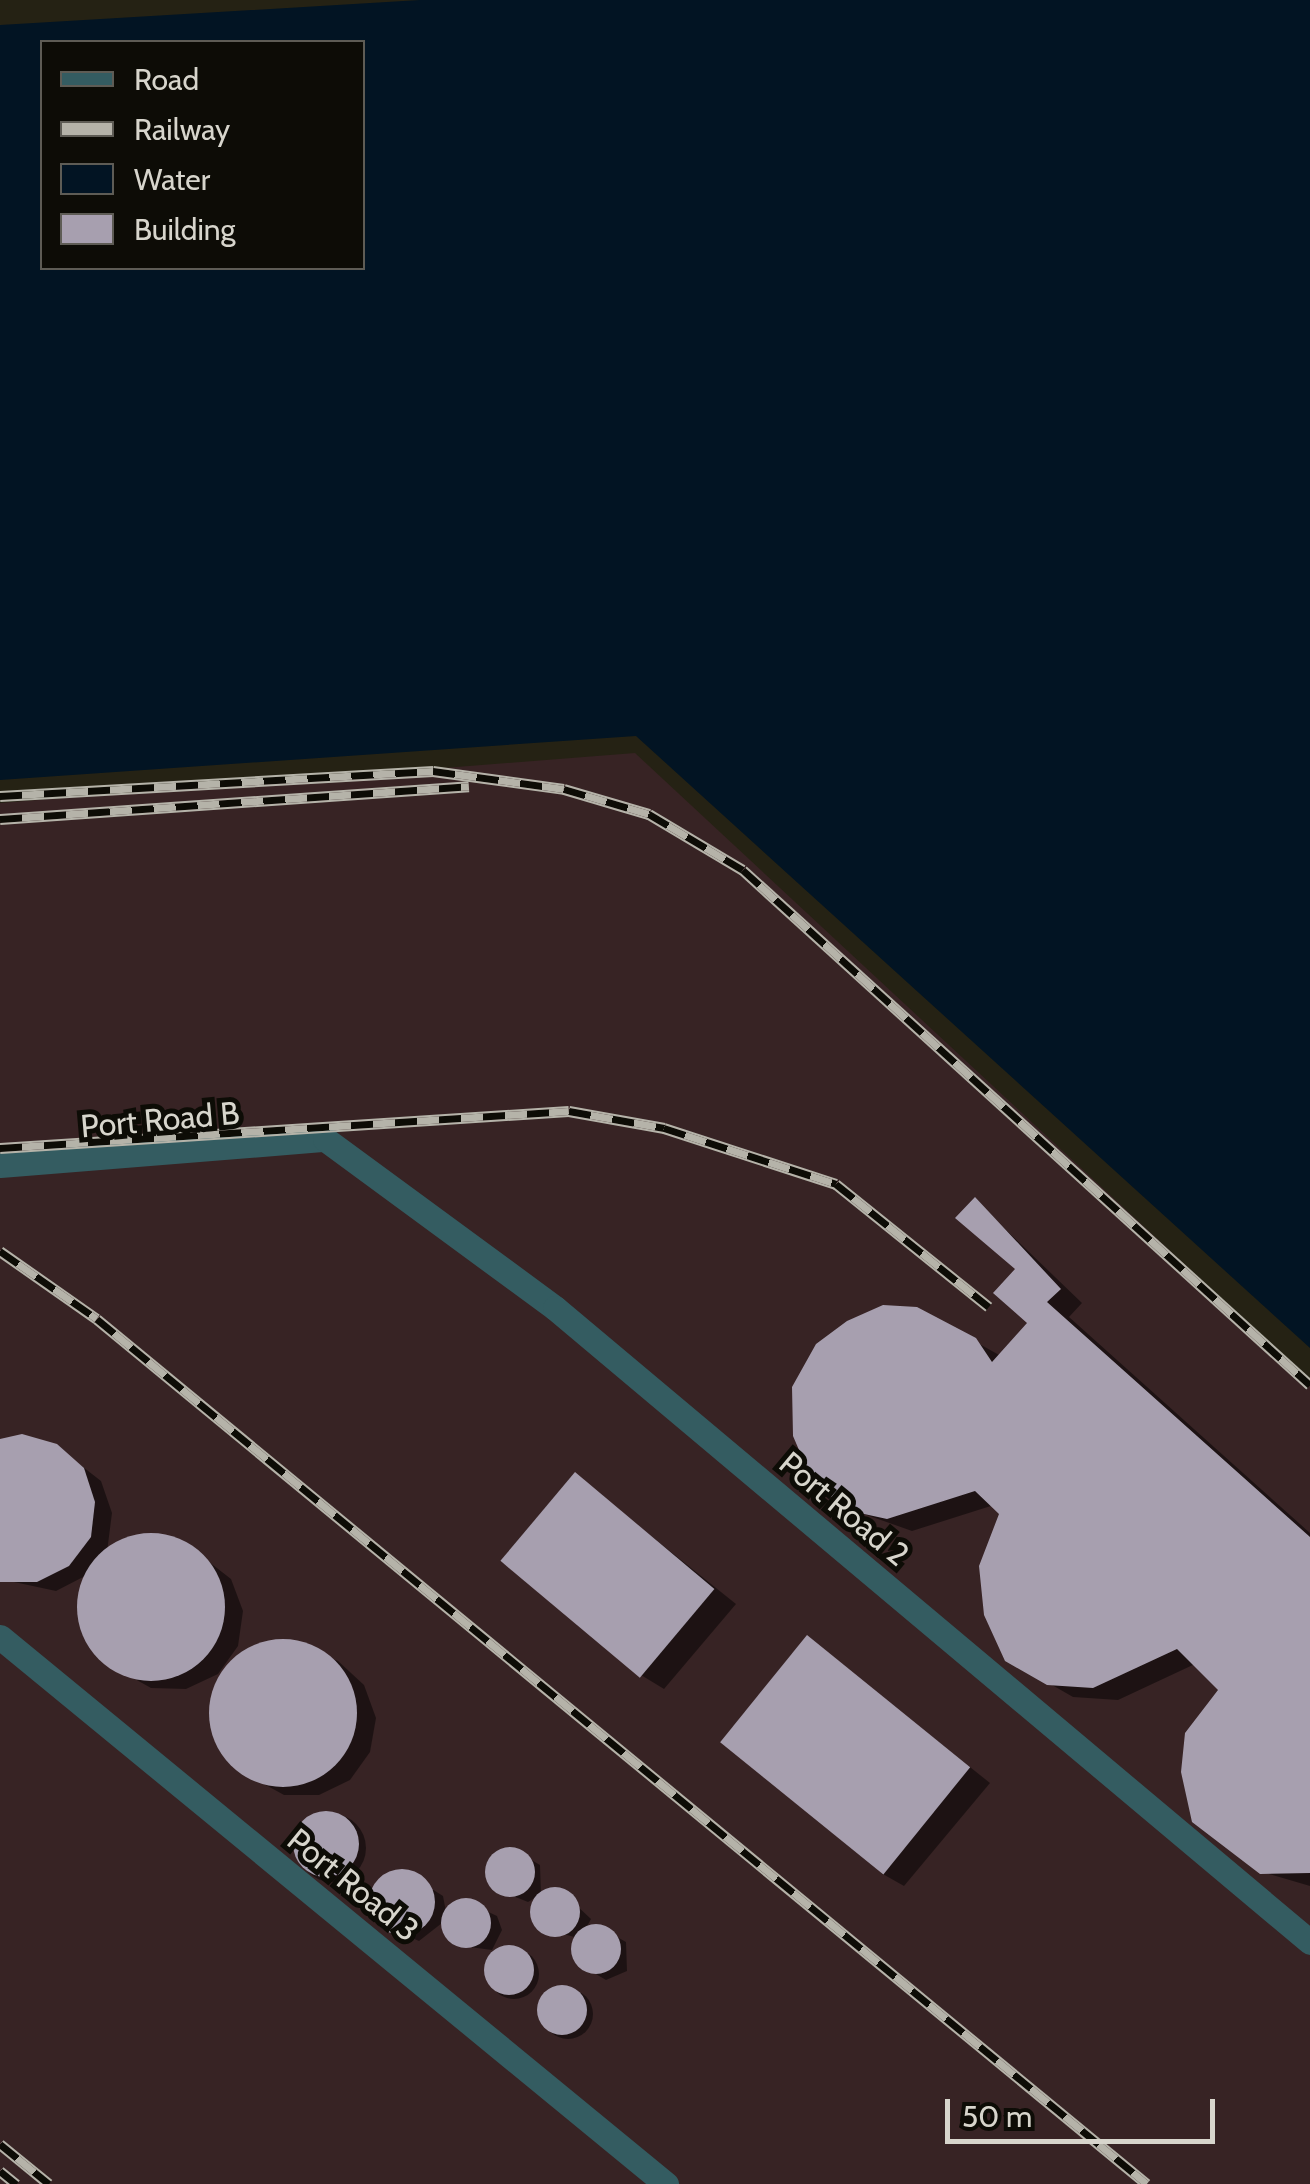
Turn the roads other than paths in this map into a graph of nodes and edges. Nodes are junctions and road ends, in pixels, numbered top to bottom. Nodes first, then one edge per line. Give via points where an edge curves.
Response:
1 (325, 1139) joint
2 (0, 1165) edge
3 (0, 1637) edge
4 (1310, 1942) edge
5 (666, 2184) edge

1 - 2 lane, Port Road B
1 - 4 lane, Port Road 2 via 555,1308
3 - 5 lane, Port Road 3

